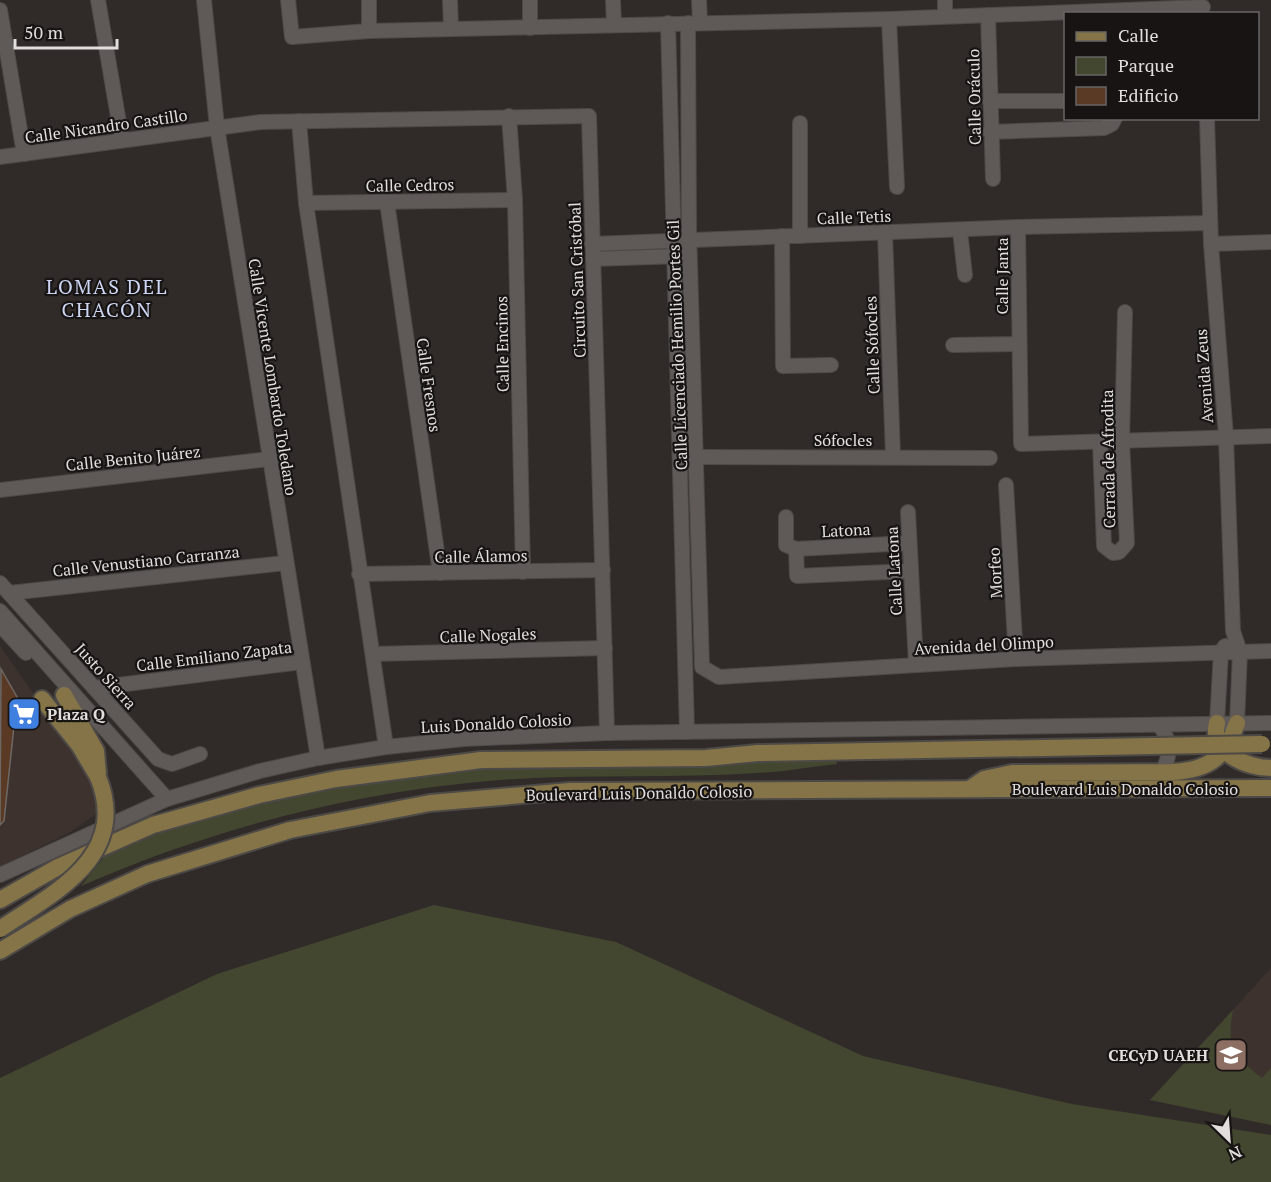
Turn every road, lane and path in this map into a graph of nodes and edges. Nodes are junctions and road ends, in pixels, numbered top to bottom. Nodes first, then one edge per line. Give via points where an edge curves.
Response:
1 (98, 0) edge
2 (204, 0) edge
3 (288, 0) edge
4 (369, 0) edge
5 (450, 0) edge
6 (530, 0) edge
7 (613, 0) edge
8 (699, 0) edge
9 (945, 0) edge
10 (1114, 5) edge
11 (1031, 7) edge
12 (1203, 7) edge
13 (0, 10) edge
14 (988, 15) junction
15 (945, 16) junction
16 (889, 19) junction
17 (668, 23) junction
18 (694, 23) junction
19 (614, 25) junction
20 (530, 28) junction
21 (451, 29) junction
22 (369, 31) junction
23 (990, 101) junction
24 (1064, 101) edge
25 (509, 116) junction
26 (1114, 120) edge
27 (1207, 120) edge
28 (299, 121) junction
29 (800, 123) dead end
30 (217, 127) junction
31 (990, 132) junction
32 (122, 140) junction
33 (24, 154) junction
34 (0, 157) edge
35 (993, 179) dead end
36 (897, 187) dead end
37 (387, 201) junction
38 (515, 201) junction
39 (306, 203) junction
40 (1210, 223) junction
41 (1018, 227) junction
42 (960, 231) junction
43 (885, 233) junction
44 (782, 236) junction
45 (800, 236) junction
46 (690, 240) junction
47 (672, 241) junction
48 (1271, 242) edge
49 (1211, 244) junction
50 (592, 252) junction
51 (672, 256) junction
52 (690, 256) junction
53 (965, 275) dead end
54 (1125, 312) dead end
55 (1019, 344) junction
56 (953, 345) dead end
57 (831, 365) dead end
58 (1271, 436) edge
59 (1226, 437) junction
60 (1122, 441) junction
61 (1100, 442) junction
62 (893, 456) junction
63 (696, 457) junction
64 (990, 458) dead end
65 (269, 459) junction
66 (1006, 485) dead end
67 (0, 490) edge
68 (908, 512) dead end
69 (786, 517) dead end
70 (909, 543) junction
71 (791, 547) junction
72 (285, 562) junction
73 (603, 570) junction
74 (911, 571) junction
75 (523, 572) junction
76 (440, 573) junction
77 (359, 574) junction
78 (5, 588) edge
79 (0, 611) edge
80 (0, 626) edge
81 (1233, 631) junction
82 (605, 648) junction
83 (1271, 651) edge
84 (1221, 652) junction
85 (1240, 652) junction
86 (372, 654) junction
87 (1016, 659) junction
88 (302, 662) junction
89 (916, 664) junction
90 (702, 667) joint
91 (94, 688) junction
92 (64, 695) joint
93 (42, 699) dead end
94 (1217, 723) junction
95 (1236, 723) junction
96 (1271, 723) edge
97 (1159, 725) junction
98 (687, 732) junction
99 (608, 733) junction
100 (1271, 744) edge
101 (386, 747) junction
102 (1225, 750) junction
103 (200, 754) dead end
104 (318, 758) junction
105 (1271, 768) edge
106 (1162, 772) junction
107 (98, 777) junction
108 (1271, 788) edge
109 (971, 789) junction
110 (167, 798) junction
111 (0, 874) edge
112 (0, 900) edge
113 (0, 929) edge
114 (0, 951) edge

1 - 32 street
2 - 30 street, Calle Vicente Lombardo Toledano
3 - 22 street via 292,37
4 - 22 street
5 - 21 street
6 - 20 street
7 - 19 street
8 - 18 street, Calle Licenciado Hemilio Portes Gil
9 - 15 street
10 - 11 street
10 - 12 street
11 - 14 street
13 - 33 street
14 - 15 street
14 - 23 street, Calle Oráculo
15 - 16 street
16 - 18 street
16 - 36 street
17 - 18 street
17 - 19 street
17 - 47 street
18 - 46 street, Calle Licenciado Hemilio Portes Gil
19 - 20 street
20 - 21 street
21 - 22 street
23 - 24 street
23 - 31 street, Calle Oráculo
25 - 28 street, Circuito San Cristóbal
25 - 38 street, Calle Encinos
25 - 50 street, Circuito San Cristóbal via 589,116
26 - 31 street via 1104,129
27 - 40 street, Avenida Zeus
28 - 30 street, Circuito San Cristóbal
28 - 39 street
29 - 45 street
30 - 32 street, Calle Nicandro Castillo
30 - 65 street, Calle Vicente Lombardo Toledano
31 - 35 street, Calle Oráculo
32 - 33 street, Calle Nicandro Castillo
33 - 34 street, Calle Nicandro Castillo
37 - 38 street, Calle Cedros
37 - 39 street, Calle Cedros
37 - 76 street, Calle Fresnos
38 - 75 street, Calle Encinos
39 - 77 street
40 - 41 street, Calle Janta
40 - 49 street, Avenida Zeus
41 - 42 street, Calle Tetis
41 - 55 street, Calle Janta
42 - 43 street, Calle Tetis
42 - 53 street
43 - 45 street, Calle Tetis
43 - 62 street, Calle Sófocles
44 - 45 street, Calle Tetis
44 - 46 street, Calle Tetis
44 - 57 street via 783,366
46 - 47 street, Calle Tetis
46 - 52 street, Calle Licenciado Hemilio Portes Gil
47 - 50 street, Calle Tetis
47 - 51 street
48 - 49 street
49 - 59 street, Avenida Zeus
50 - 51 street
50 - 73 street, Circuito San Cristóbal
51 - 52 street
51 - 98 street
52 - 63 street, Calle Licenciado Hemilio Portes Gil
54 - 60 street, Cerrada de Afrodita
55 - 56 street
55 - 61 street, Calle Janta via 1021,444
58 - 59 street
59 - 60 street
59 - 81 street, Avenida Zeus
60 - 61 street
60 - 61 street, Cerrada de Afrodita via 1127,543 1124,549 1113,553 1104,546
62 - 63 street, Sófocles
62 - 64 street, Sófocles
63 - 90 street, Calle Licenciado Hemilio Portes Gil
65 - 67 street, Calle Benito Juárez
65 - 72 street, Calle Vicente Lombardo Toledano
66 - 87 street, Morfeo
68 - 70 street, Calle Latona
69 - 71 street
70 - 71 street, Latona
70 - 74 street, Calle Latona
71 - 74 street via 797,576
72 - 78 street, Calle Venustiano Carranza
72 - 88 street, Calle Vicente Lombardo Toledano
73 - 75 street, Calle Álamos
73 - 82 street, Circuito San Cristóbal
74 - 89 street, Calle Latona
75 - 76 street, Calle Álamos
76 - 77 street, Calle Álamos
77 - 86 street
78 - 91 street, Justo Sierra
79 - 110 street
80 - 92 street
81 - 84 street
81 - 85 street, Avenida Zeus
82 - 86 street, Calle Nogales
82 - 99 street, Circuito San Cristóbal
83 - 85 street, Avenida del Olimpo
84 - 85 street, Avenida del Olimpo
84 - 87 street, Avenida del Olimpo
84 - 94 street
85 - 95 street, Avenida Zeus
86 - 101 street
87 - 89 street, Avenida del Olimpo
88 - 91 street, Calle Emiliano Zapata
88 - 104 street, Calle Vicente Lombardo Toledano
89 - 90 street, Avenida del Olimpo via 719,677
91 - 103 street, Justo Sierra via 158,759 172,764
92 - 107 main road via 96,751
93 - 107 main road via 79,745
94 - 95 street, Luis Donaldo Colosio
94 - 97 street, Luis Donaldo Colosio
94 - 102 main road via 1216,736
95 - 96 street, Luis Donaldo Colosio
95 - 102 main road
97 - 98 street, Luis Donaldo Colosio
97 - 106 street via 1169,749
98 - 99 street, Luis Donaldo Colosio
99 - 101 street, Luis Donaldo Colosio via 464,739
100 - 112 main road, Boulevard Luis Donaldo Colosio, bridge via 481,760 336,779 259,795 153,825 58,867
101 - 104 street, Luis Donaldo Colosio
102 - 105 main road via 1242,763
102 - 106 main road via 1193,769
104 - 110 street, Luis Donaldo Colosio
106 - 109 main road via 1012,773 984,779
107 - 113 main road, bridge via 107,817 102,838 91,857 76,877
108 - 109 main road, Boulevard Luis Donaldo Colosio
109 - 114 main road, Boulevard Luis Donaldo Colosio via 570,791 430,803 290,830 147,874 70,909
110 - 111 street, Luis Donaldo Colosio

